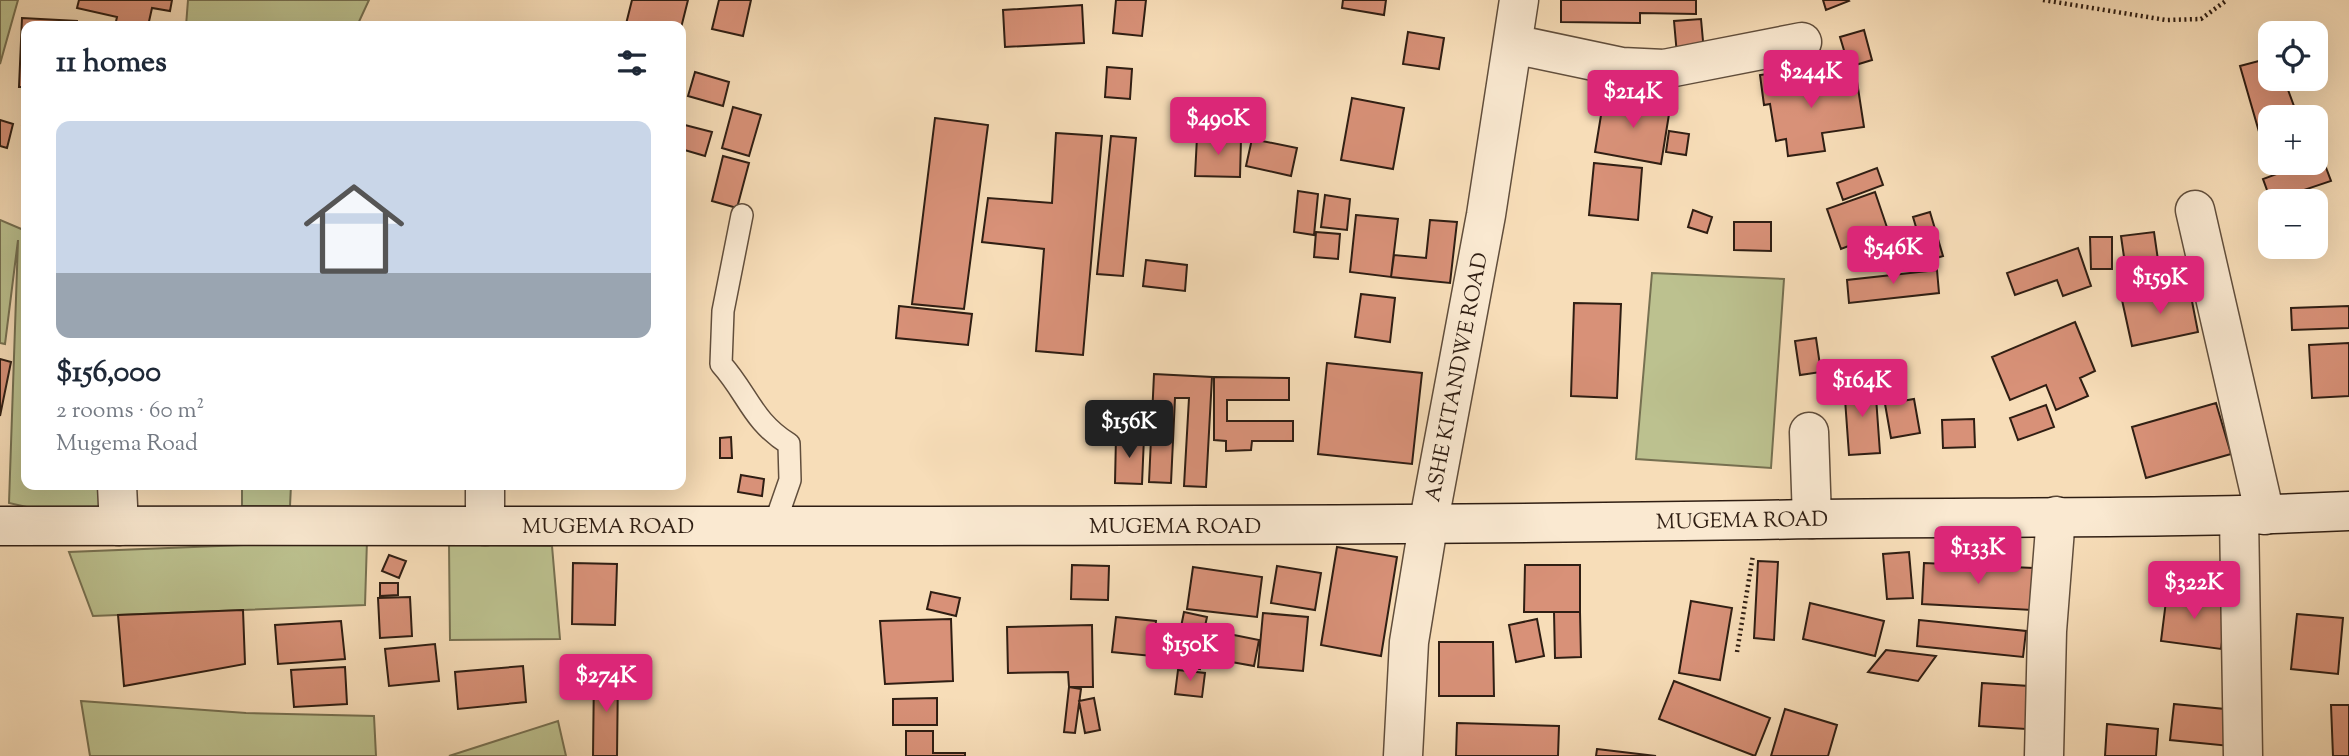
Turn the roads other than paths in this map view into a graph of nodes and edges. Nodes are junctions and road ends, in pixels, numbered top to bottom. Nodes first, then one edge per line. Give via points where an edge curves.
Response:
1 (1520, 0) edge
2 (1802, 42) dead end
3 (1513, 44) junction
4 (2195, 210) dead end
5 (742, 215) dead end
6 (1809, 432) dead end
7 (117, 490) edge
8 (485, 490) edge
9 (2349, 511) edge
10 (2252, 515) junction
11 (2056, 516) junction
12 (1812, 519) junction
13 (0, 526) edge
14 (119, 526) junction
15 (485, 526) junction
16 (774, 526) junction
17 (1428, 526) junction
18 (1403, 756) edge
19 (2044, 756) edge
20 (2244, 756) edge

1 - 3 street, ASHE KITANDWE ROAD
2 - 3 street via 1664,69 1622,66
3 - 17 street, ASHE KITANDWE ROAD
4 - 10 street
5 - 16 lane via 723,311 721,364 757,419 789,444 790,480
6 - 12 street
7 - 14 street
8 - 15 street
9 - 10 street, MUGEMA ROAD
10 - 11 street, MUGEMA ROAD
10 - 20 street
11 - 12 street, MUGEMA ROAD
11 - 19 street
12 - 17 street, MUGEMA ROAD
13 - 14 street, MUGEMA ROAD
14 - 15 street, MUGEMA ROAD
15 - 16 street, MUGEMA ROAD
16 - 17 street, MUGEMA ROAD
17 - 18 street, ASHE KITANDWE ROAD via 1409,642

